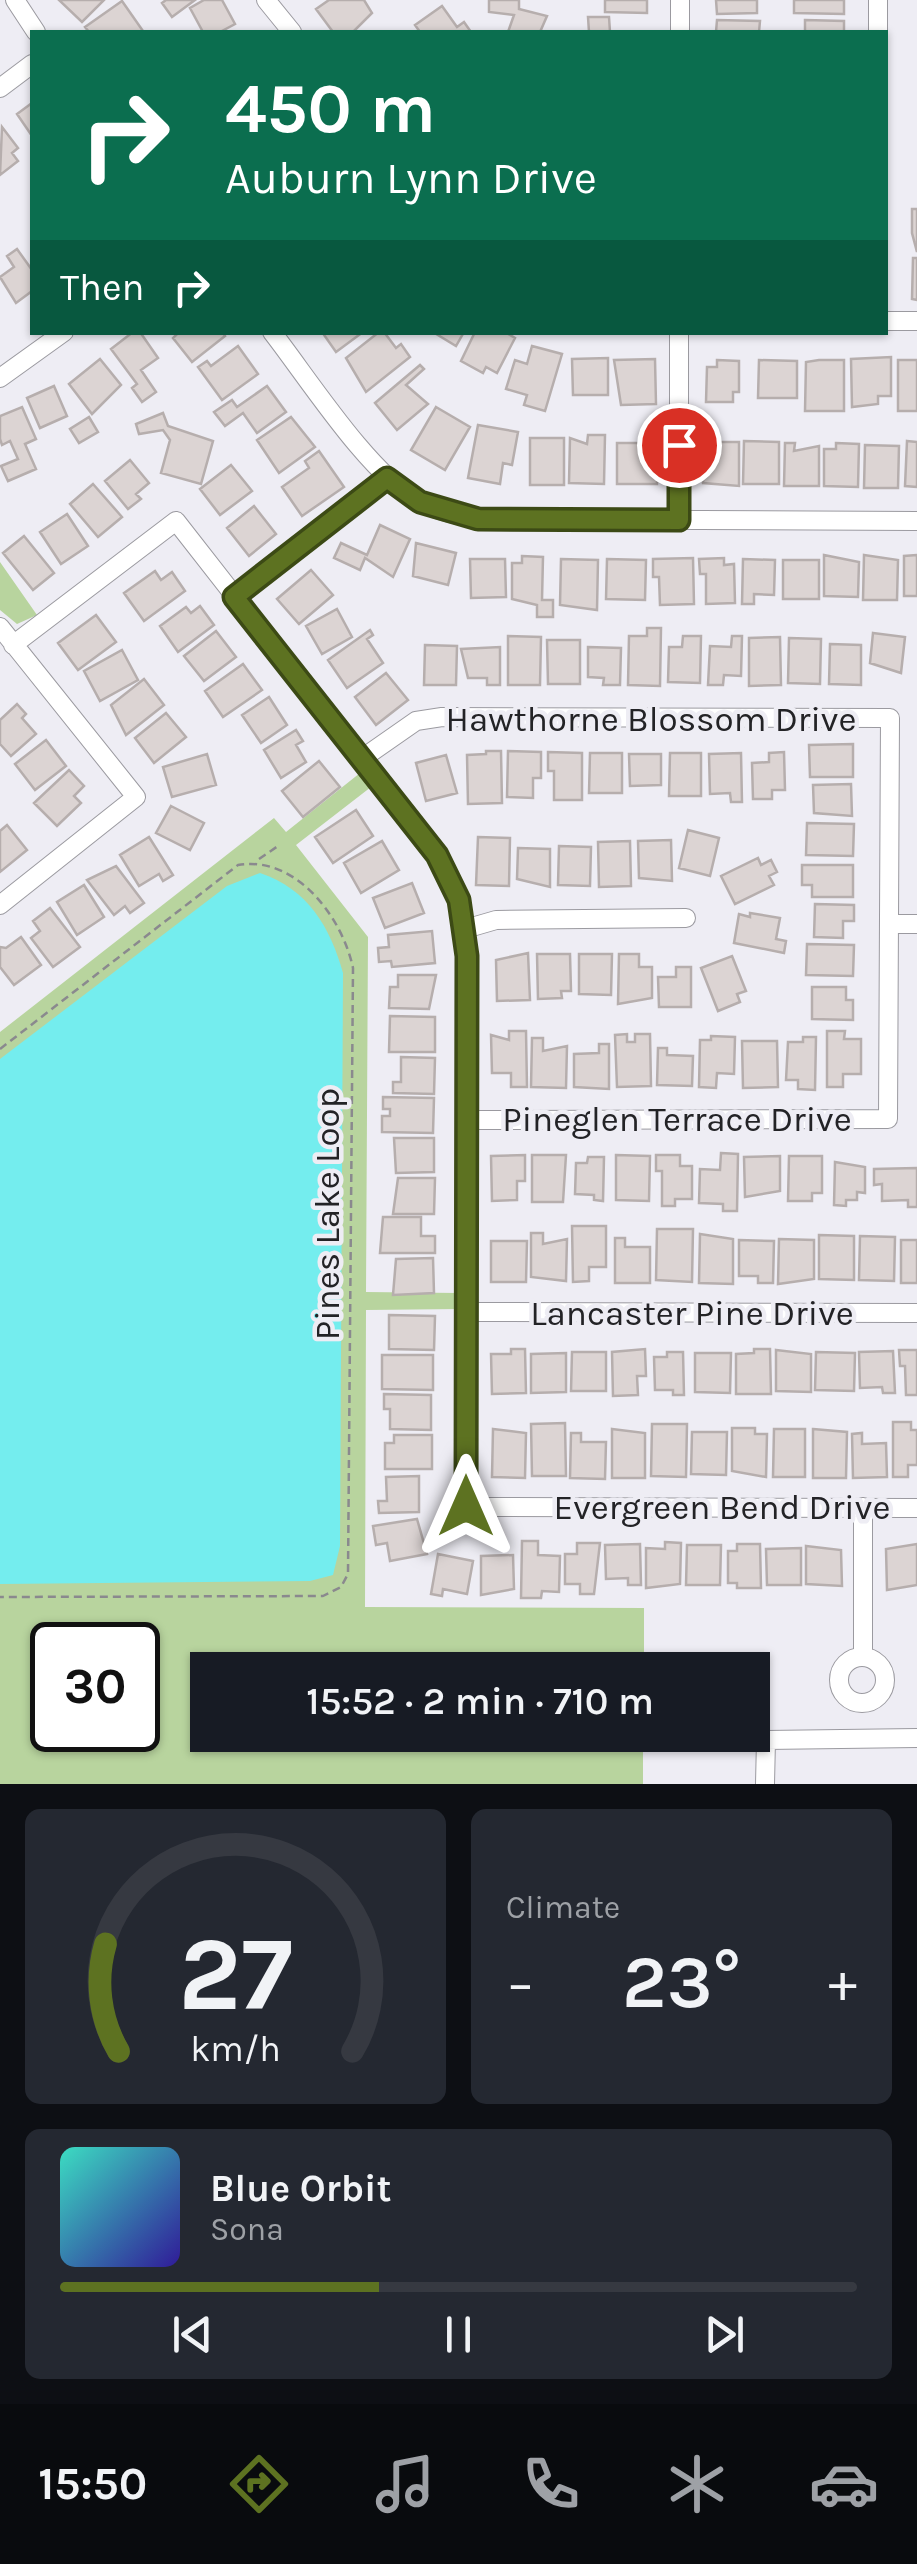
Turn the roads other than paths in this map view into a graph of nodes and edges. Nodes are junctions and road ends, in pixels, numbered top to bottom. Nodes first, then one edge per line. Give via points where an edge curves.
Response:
1 (15, 0) edge
2 (680, 0) edge
3 (878, 0) edge
4 (274, 3) edge
5 (35, 30) edge
6 (291, 30) edge
7 (680, 30) edge
8 (878, 30) edge
9 (30, 66) edge
10 (0, 88) edge
11 (888, 321) edge
12 (917, 321) edge
13 (60, 335) edge
14 (274, 335) edge
15 (679, 335) edge
16 (0, 378) edge
17 (387, 478) junction
18 (679, 520) junction
19 (917, 520) edge
20 (234, 597) junction
21 (0, 627) edge
22 (14, 645) junction
23 (363, 758) junction
24 (0, 906) edge
25 (686, 918) dead end
26 (888, 924) junction
27 (917, 924) edge
28 (465, 929) junction
29 (467, 1120) junction
30 (467, 1312) junction
31 (917, 1313) edge
32 (863, 1507) junction
33 (917, 1508) edge
34 (863, 1656) junction
35 (865, 1703) junction
36 (866, 1738) junction
37 (917, 1738) edge
38 (765, 1784) edge

1 - 5 street
2 - 7 street
3 - 8 street
4 - 6 street
9 - 10 street
11 - 12 street
13 - 16 street
14 - 17 street
15 - 18 street
17 - 18 street via 420,502 478,519
17 - 20 street
18 - 19 street
20 - 22 street via 176,521
20 - 23 street
21 - 22 street
22 - 24 street via 136,797
23 - 26 street, Hawthorne Blossom Drive via 416,721 442,717 890,718
23 - 28 street via 437,855
25 - 28 street via 496,920
26 - 27 street
26 - 29 street, Pineglen Terrace Drive via 888,1119
28 - 29 street
29 - 30 street
30 - 31 street, Lancaster Pine Drive
30 - 32 street, Evergreen Bend Drive via 466,1506
32 - 33 street, Evergreen Bend Drive
32 - 34 street
34 - 35 street via 885,1674 883,1690
34 - 35 street via 848,1661 839,1680 850,1700
35 - 36 street
36 - 37 street
36 - 38 street via 766,1740

